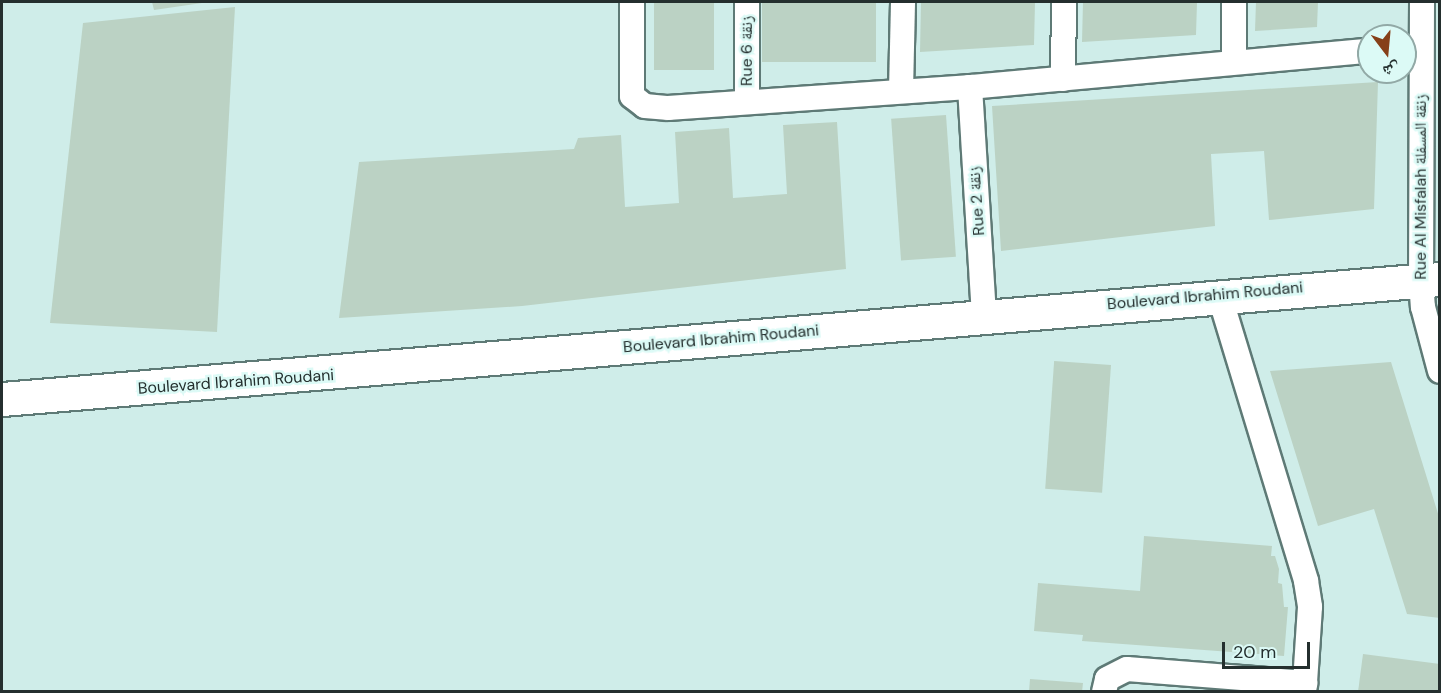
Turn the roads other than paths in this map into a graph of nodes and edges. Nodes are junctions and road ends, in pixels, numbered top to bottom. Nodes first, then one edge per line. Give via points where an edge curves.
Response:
1 (632, 2) edge
2 (747, 2) edge
3 (903, 2) edge
4 (1064, 2) edge
5 (1234, 2) edge
6 (1422, 2) edge
7 (1422, 47) edge
8 (1357, 52) edge
9 (1234, 62) junction
10 (1064, 78) junction
11 (970, 87) junction
12 (901, 91) junction
13 (747, 101) junction
14 (1430, 279) edge
15 (1219, 294) junction
16 (984, 315) junction
17 (1440, 371) edge
18 (2, 399) edge
19 (1304, 687) edge
20 (1104, 692) edge

1 - 13 street via 631,89 637,102 645,106 691,108
2 - 13 street, Rue 6 زنقة
3 - 12 street
4 - 10 street
5 - 9 street
6 - 7 street, Rue Al Misfalah زنقة المسفلة
7 - 14 street, Rue Al Misfalah زنقة المسفلة
8 - 9 street
9 - 10 street
10 - 11 street
11 - 12 street
11 - 16 street, Rue 2 زنقة
12 - 13 street
14 - 15 street, Boulevard Ibrahim Roudani
14 - 17 street, Rue Al Misfalah زنقة المسفلة via 1423,307
15 - 16 street, Boulevard Ibrahim Roudani
15 - 19 street via 1306,582 1310,607
16 - 18 street, Boulevard Ibrahim Roudani via 297,377
19 - 20 street via 1127,669 1107,679

